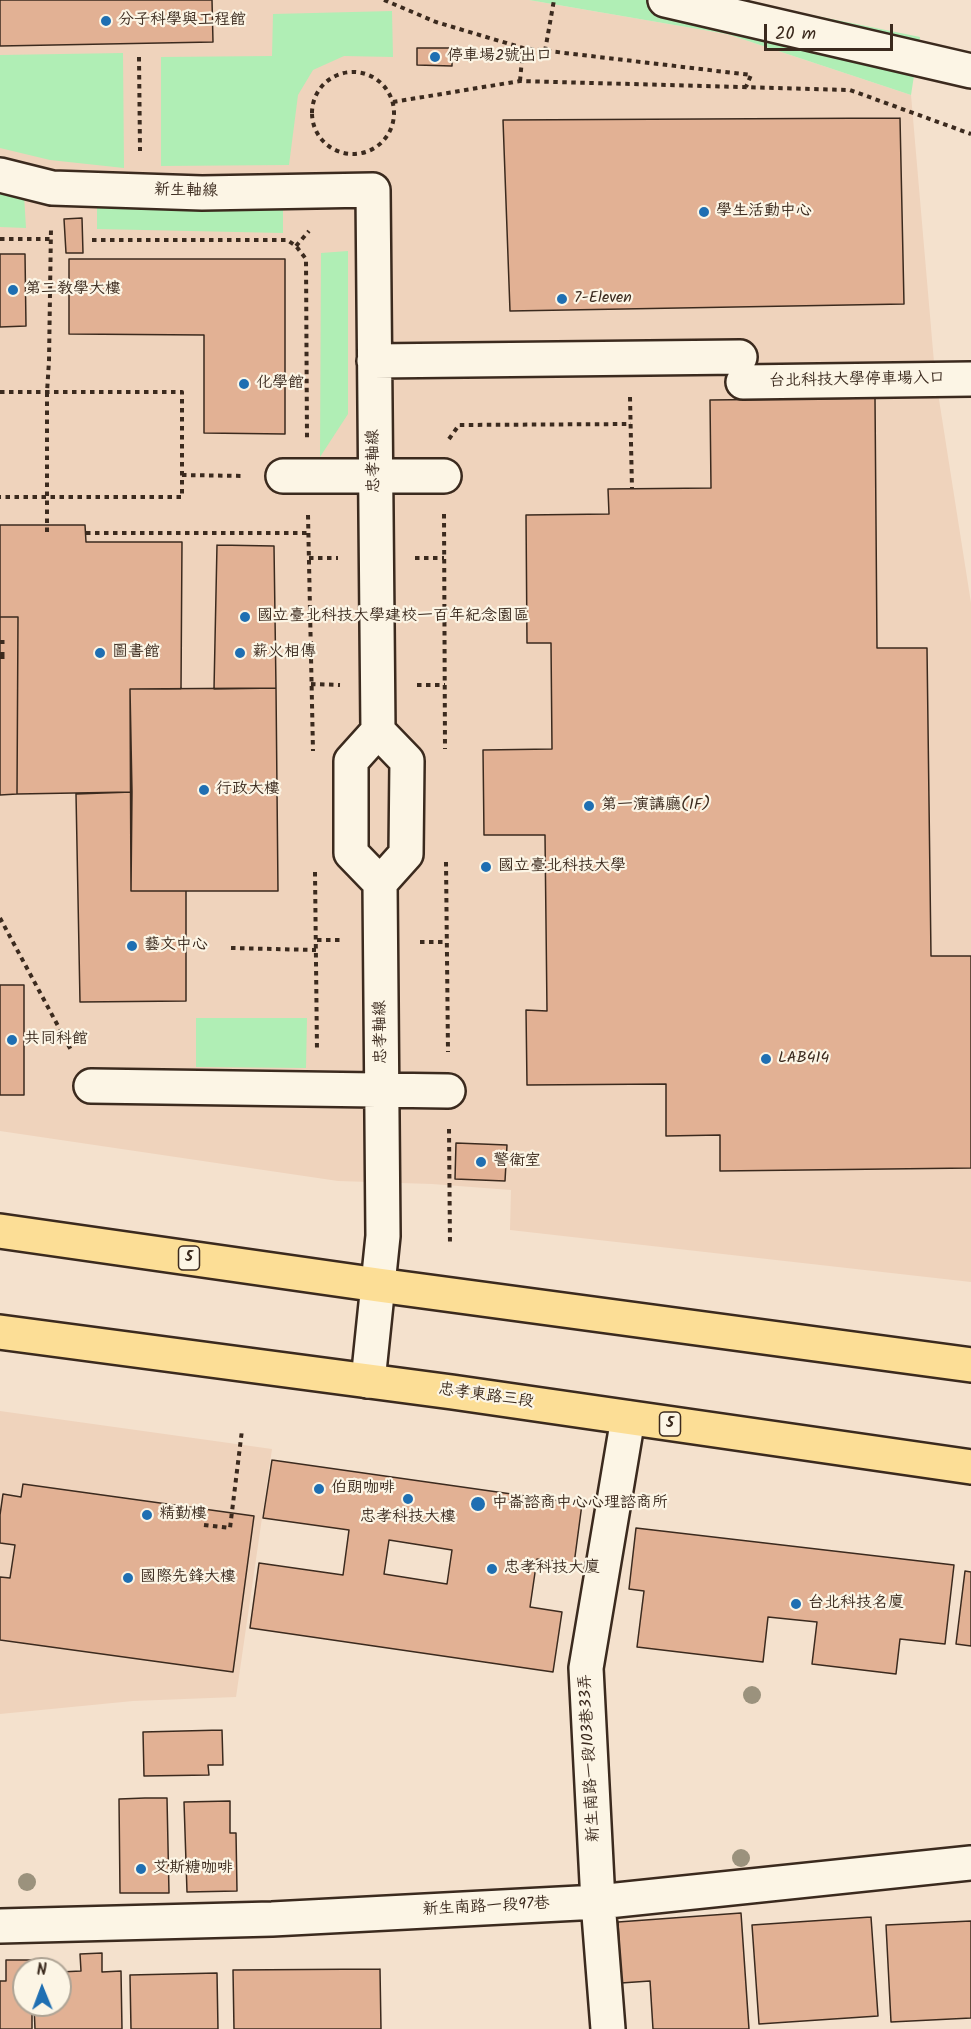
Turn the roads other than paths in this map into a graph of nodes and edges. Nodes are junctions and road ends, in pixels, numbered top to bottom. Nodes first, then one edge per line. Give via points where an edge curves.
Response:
1 (666, 0) edge
2 (971, 71) edge
3 (0, 175) edge
4 (373, 190) joint
5 (374, 361) junction
6 (971, 379) edge
7 (295, 476) road end
8 (375, 476) junction
9 (444, 476) road end
10 (378, 731) junction
11 (380, 883) junction
12 (90, 1086) road end
13 (383, 1091) junction
14 (448, 1091) dead end
15 (0, 1231) edge
16 (378, 1285) junction
17 (0, 1332) edge
18 (971, 1365) edge
19 (368, 1381) junction
20 (628, 1418) junction
21 (971, 1467) edge
22 (971, 1863) edge
23 (598, 1902) junction
24 (0, 1926) edge
25 (608, 2029) edge

1 - 2 street
3 - 4 street, 新生軸線 via 52,188 202,193
4 - 5 street, 忠孝軸線
5 - 6 street, 台北科技大學停車場入口
5 - 8 street, 忠孝軸線
7 - 8 street
8 - 9 street
8 - 10 street, 忠孝軸線
10 - 11 street via 351,761 351,853
10 - 11 street via 408,761 406,854
11 - 13 street, 忠孝軸線
12 - 13 street
13 - 14 street
13 - 16 street, 忠孝軸線 via 383,1236
15 - 16 main road, 5
16 - 18 main road, 5
16 - 19 street, 忠孝軸線
17 - 19 main road, 忠孝東路三段 / 5
19 - 20 main road, 忠孝東路三段 / 5
20 - 21 main road, 忠孝東路三段 / 5
20 - 23 street, 新生南路一段103巷33弄 via 586,1668
22 - 23 street, 新生南路一段97巷
23 - 24 street, 新生南路一段97巷 via 272,1919
23 - 25 street, 新生南路一段103巷33弄

